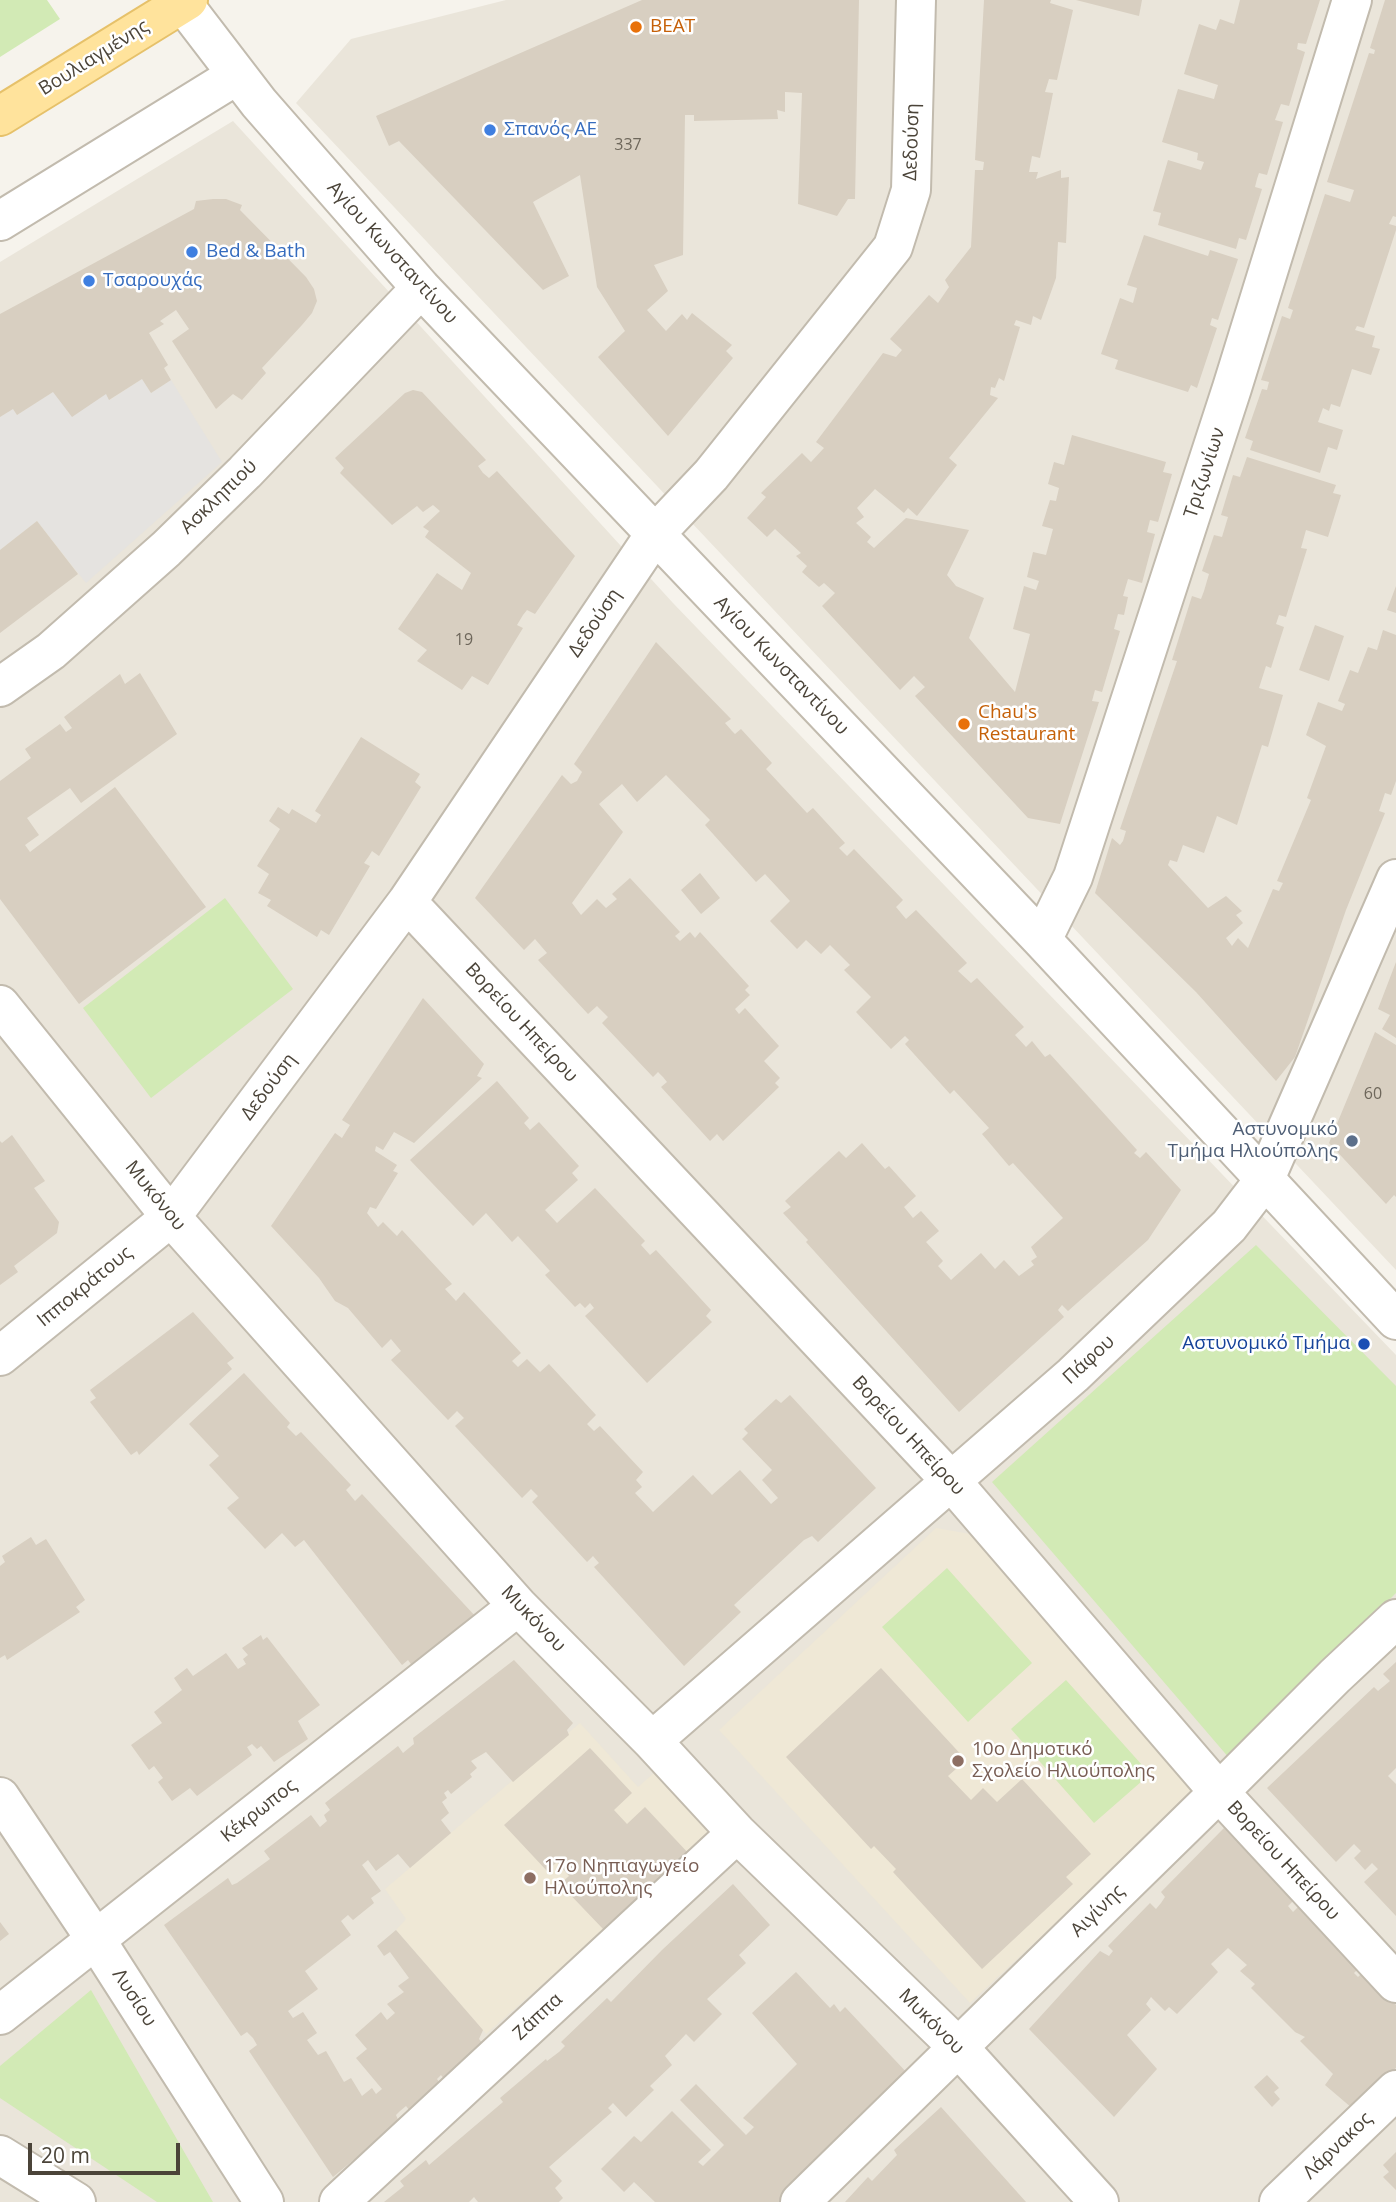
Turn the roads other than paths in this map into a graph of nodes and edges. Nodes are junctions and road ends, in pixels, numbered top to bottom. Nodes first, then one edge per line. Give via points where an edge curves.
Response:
1 (916, 0) edge
2 (1352, 0) edge
3 (183, 1) edge
4 (237, 75) junction
5 (0, 116) edge
6 (0, 221) edge
7 (421, 288) junction
8 (655, 534) junction
9 (0, 687) edge
10 (1394, 890) edge
11 (407, 902) junction
12 (1042, 940) junction
13 (0, 1005) edge
14 (1265, 1179) junction
15 (171, 1217) junction
16 (1396, 1320) edge
17 (0, 1356) edge
18 (951, 1482) junction
19 (518, 1606) junction
20 (1396, 1619) edge
21 (652, 1741) junction
22 (1219, 1793) junction
23 (0, 1797) edge
24 (737, 1833) junction
25 (96, 1940) junction
26 (1396, 1983) edge
27 (0, 2015) edge
28 (959, 2048) junction
29 (1396, 2090) edge
30 (0, 2155) edge
31 (76, 2202) edge
32 (264, 2202) edge
33 (340, 2202) edge
34 (800, 2202) edge
35 (1099, 2202) edge
36 (1279, 2202) edge

1 - 8 street, Δεδούση via 911,190 893,247 711,475
2 - 12 street, Τριζωνίων via 1073,877
3 - 4 street, Αγίου Κωνσταντίνου
3 - 5 main road, Βουλιαγμένης
4 - 6 street
4 - 7 street, Αγίου Κωνσταντίνου
7 - 8 street, Αγίου Κωνσταντίνου
7 - 9 street, Ασκληπιού via 166,549 51,651
8 - 11 street, Δεδούση
8 - 12 street, Αγίου Κωνσταντίνου
10 - 14 street, Πάφου
11 - 15 street, Δεδούση
11 - 18 street, Βορείου Ηπείρου
12 - 14 street, Αγίου Κωνσταντίνου
13 - 15 street, Μυκόνου
14 - 16 street, Αγίου Κωνσταντίνου
14 - 18 street, Πάφου via 1229,1226 1073,1376
15 - 17 street, Ιπποκράτους
15 - 19 street, Μυκόνου
18 - 21 street, Πάφου
18 - 22 street, Βορείου Ηπείρου
19 - 21 street, Μυκόνου
19 - 25 street, Κέκρωπος
20 - 22 street, Αιγίνης
21 - 24 street, Μυκόνου
22 - 26 street, Βορείου Ηπείρου
22 - 28 street, Αιγίνης
23 - 25 street, Λυσίου
24 - 28 street, Μυκόνου
24 - 33 street, Ζάππα
25 - 27 street, Κέκρωπος
25 - 32 street, Λυσίου
28 - 34 street, Αιγίνης
28 - 35 street, Μυκόνου
29 - 36 street, Λάρνακος
30 - 31 street

